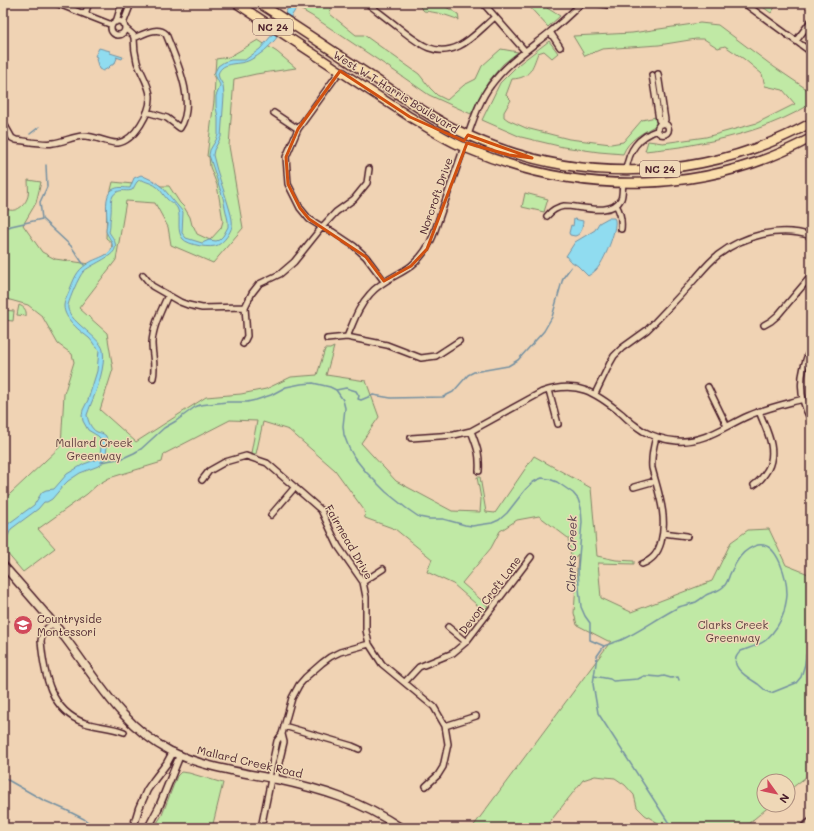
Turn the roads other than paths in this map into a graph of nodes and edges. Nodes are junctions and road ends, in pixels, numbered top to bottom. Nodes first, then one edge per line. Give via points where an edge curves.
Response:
1 (56, 3) edge
2 (89, 3) edge
3 (122, 3) edge
4 (131, 3) edge
5 (236, 3) edge
6 (260, 3) edge
7 (367, 3) edge
8 (483, 3) edge
9 (582, 3) edge
10 (598, 3) edge
11 (628, 3) edge
12 (744, 3) edge
13 (85, 14) junction
14 (495, 17) junction
15 (811, 21) edge
16 (114, 23) junction
17 (124, 26) junction
18 (550, 32) junction
19 (134, 38) junction
20 (796, 41) junction
21 (560, 46) dead end
22 (525, 51) junction
23 (811, 52) edge
24 (340, 71) junction
25 (655, 74) dead end
26 (147, 112) junction
27 (274, 113) dead end
28 (3, 122) edge
29 (418, 122) junction
30 (811, 123) edge
31 (662, 124) junction
32 (298, 129) junction
33 (658, 130) junction
34 (468, 135) junction
35 (811, 138) edge
36 (464, 147) junction
37 (532, 158) junction
38 (369, 169) dead end
39 (626, 170) junction
40 (623, 183) junction
41 (616, 205) junction
42 (549, 215) dead end
43 (322, 227) junction
44 (622, 227) dead end
45 (811, 236) edge
46 (143, 276) dead end
47 (811, 276) edge
48 (384, 281) junction
49 (168, 296) junction
50 (245, 307) junction
51 (764, 325) dead end
52 (347, 337) junction
53 (327, 339) dead end
54 (459, 341) dead end
55 (243, 344) dead end
56 (811, 348) edge
57 (153, 378) dead end
58 (708, 387) dead end
59 (549, 390) junction
60 (595, 394) junction
61 (803, 400) junction
62 (759, 411) junction
63 (811, 420) edge
64 (558, 424) dead end
65 (727, 426) junction
66 (471, 431) junction
67 (656, 437) junction
68 (411, 438) dead end
69 (479, 471) dead end
70 (202, 480) dead end
71 (655, 481) junction
72 (754, 485) dead end
73 (295, 487) junction
74 (634, 487) dead end
75 (271, 515) dead end
76 (663, 533) junction
77 (687, 536) dead end
78 (531, 557) dead end
79 (642, 564) dead end
80 (4, 566) edge
81 (383, 569) dead end
82 (363, 582) junction
83 (53, 623) junction
84 (448, 627) dead end
85 (466, 642) junction
86 (369, 644) junction
87 (405, 682) junction
88 (476, 716) dead end
89 (284, 726) junction
90 (445, 726) junction
91 (124, 732) dead end
92 (359, 749) dead end
93 (176, 754) junction
94 (272, 779) junction
95 (426, 786) dead end
96 (811, 821) edge
97 (805, 827) edge
98 (133, 828) edge
99 (148, 828) edge
100 (261, 828) edge
101 (401, 828) edge

1 - 13 street
2 - 13 street
3 - 16 street
4 - 17 street
5 - 24 main road, West W T Harris Boulevard / NC 24
6 - 34 main road, West W T Harris Boulevard / NC 24 via 416,106
7 - 14 street via 421,45 442,50 452,49 464,43
8 - 14 street
9 - 18 street
10 - 11 street
12 - 20 street
13 - 16 street
14 - 22 street
15 - 20 street
16 - 17 street via 121,22
16 - 17 street via 111,29 117,35 123,33
17 - 19 street
18 - 21 street
18 - 22 street
19 - 26 street via 137,61 150,95
19 - 26 street via 155,30 166,34 185,84 186,111 180,128 167,118
20 - 23 street
22 - 34 street via 504,69 491,85 481,101
24 - 29 main road, West W T Harris Boulevard / NC 24
24 - 32 street
25 - 31 street via 659,120
26 - 28 street via 136,132 117,143 83,136 51,144 16,140 12,138
27 - 32 street
29 - 34 main road via 459,139 464,139
29 - 36 main road, West W T Harris Boulevard / NC 24
30 - 39 main road, West W T Harris Boulevard / NC 24 via 761,146 723,158 675,168
31 - 33 street
31 - 33 street via 668,127 668,132 661,135
32 - 43 street via 286,157 288,184 300,208 309,219
33 - 39 street via 635,146
34 - 37 main road, West W T Harris Boulevard / NC 24
35 - 40 main road, West W T Harris Boulevard / NC 24 via 773,156 725,171 676,180
36 - 37 main road via 472,143 509,156
36 - 40 main road, West W T Harris Boulevard / NC 24 via 534,172 564,178
36 - 48 street, Norcroft Drive via 427,248 411,266
37 - 39 main road, West W T Harris Boulevard / NC 24 via 585,168
38 - 43 street via 367,182 354,199 336,212
40 - 41 street via 622,197
41 - 42 street via 604,209 564,206
41 - 44 street via 622,217
43 - 48 street via 354,246
43 - 50 street via 294,262 280,274 259,284
45 - 60 street via 771,233 751,237 727,249 709,263 655,322 617,354
46 - 49 street via 152,286
47 - 51 street via 778,315
48 - 52 street, Norcroft Drive via 358,309
49 - 50 street via 198,308
49 - 57 street via 158,316 153,335
50 - 55 street via 247,336
52 - 53 street
52 - 54 street via 387,345 421,358 436,356
56 - 61 street via 802,376
58 - 65 street
59 - 60 street via 569,388
59 - 64 street
59 - 66 street
60 - 67 street via 642,430
61 - 62 street
61 - 63 street
62 - 65 street
62 - 72 street via 771,444 772,456 769,467
65 - 67 street via 707,436 688,441
66 - 68 street via 454,435
66 - 69 street via 478,448
67 - 71 street via 651,461
70 - 73 street, Fairmead Drive via 209,471 225,462 246,456 267,463
71 - 74 street
71 - 76 street via 663,509
73 - 75 street
73 - 82 street, Fairmead Drive via 321,510 338,546
76 - 77 street
76 - 79 street via 657,554
78 - 85 street, Devon Croft Lane
80 - 83 main road, Mallard Creek Road
81 - 82 street
82 - 86 street, Fairmead Drive
83 - 91 street via 44,632 41,641 47,676 56,700 76,719
83 - 93 main road, Mallard Creek Road via 117,709 140,730
84 - 85 street
85 - 87 street, Devon Croft Lane via 453,653 419,667
86 - 87 street, Fairmead Drive via 382,664
86 - 89 street via 330,657 306,677 292,698
87 - 90 street, Fairmead Drive via 434,707
88 - 90 street
89 - 92 street
89 - 94 street via 284,742
90 - 95 street, Fairmead Drive via 448,744 443,767
93 - 94 main road, Mallard Creek Road via 220,768
93 - 98 street via 151,783
93 - 99 street via 159,807
94 - 100 street
94 - 101 main road, Mallard Creek Road via 342,797
96 - 97 street

